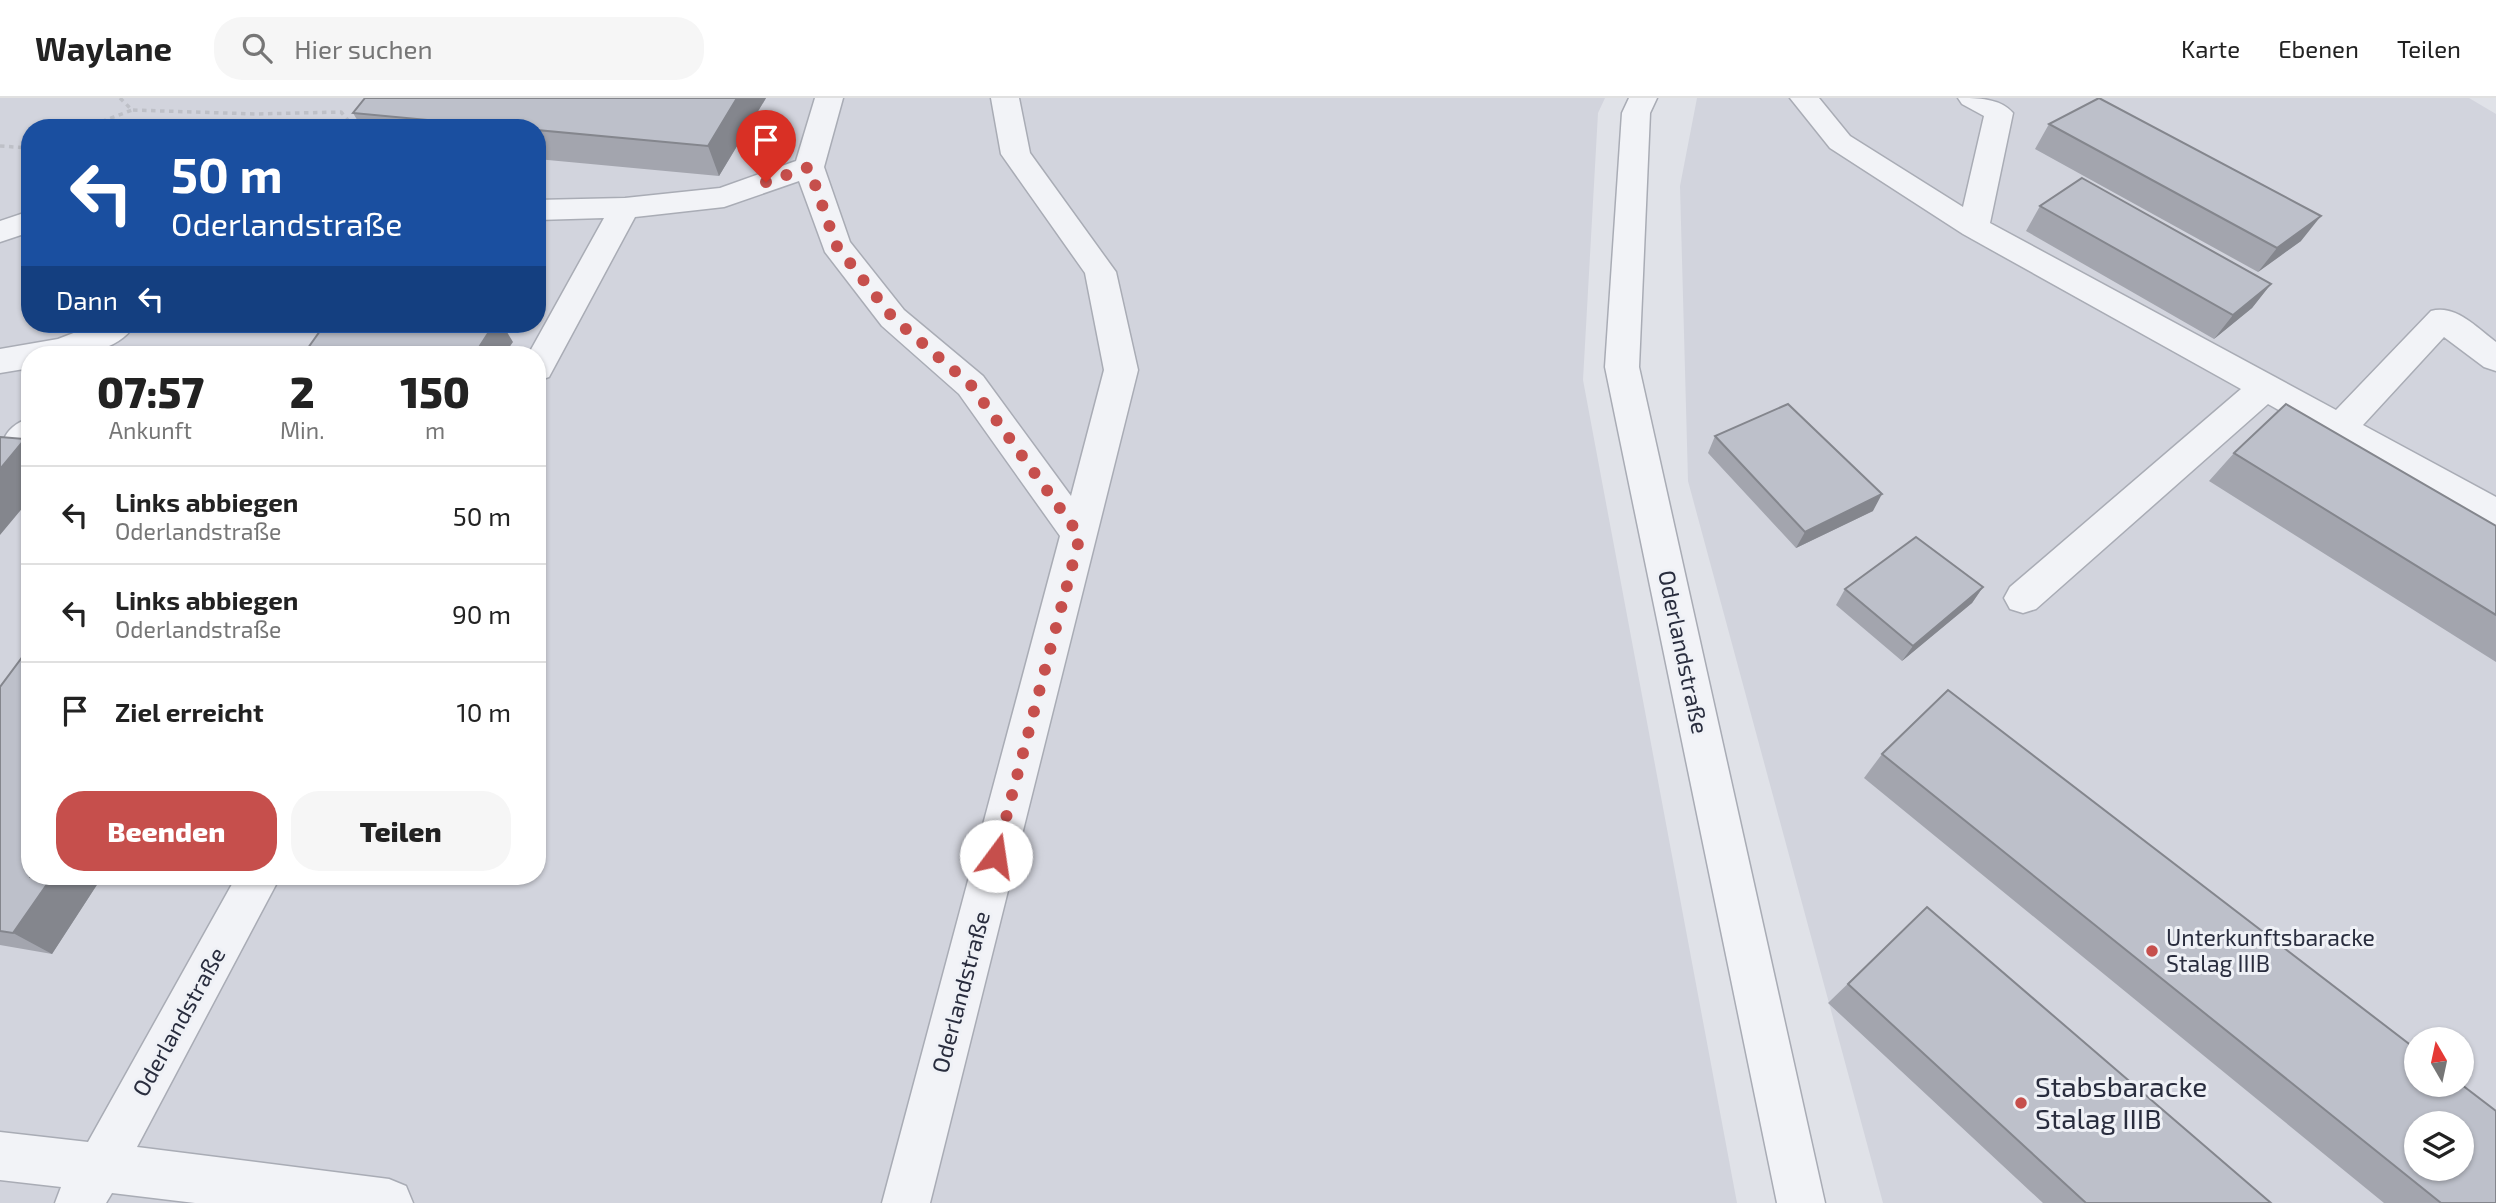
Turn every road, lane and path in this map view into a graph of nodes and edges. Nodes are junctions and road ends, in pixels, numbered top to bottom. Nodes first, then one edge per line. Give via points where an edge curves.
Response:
1 (120, 98) edge
2 (829, 98) edge
3 (1005, 98) edge
4 (1643, 98) edge
5 (1804, 98) edge
6 (1972, 98) edge
7 (132, 110) junction
8 (108, 119) edge
9 (347, 119) edge
10 (0, 146) edge
11 (21, 147) edge
12 (809, 167) junction
13 (625, 208) junction
14 (546, 210) edge
15 (21, 224) edge
16 (1974, 227) junction
17 (0, 232) edge
18 (102, 333) edge
19 (72, 346) edge
20 (546, 353) edge
21 (21, 358) edge
22 (2496, 359) edge
23 (0, 361) edge
24 (2265, 387) junction
25 (2340, 428) junction
26 (21, 442) edge
27 (5, 462) edge
28 (2496, 514) edge
29 (1080, 536) junction
30 (2023, 598) dead end
31 (255, 885) edge
32 (0, 1156) edge
33 (89, 1185) edge
34 (389, 1203) edge
35 (906, 1203) edge
36 (1801, 1203) edge

1 - 7 path
2 - 12 street
3 - 29 street, Oderlandstraße via 1017,154 1100,272 1121,370
4 - 36 street, Oderlandstraße via 1636,113 1622,367
5 - 16 street via 1840,142
6 - 16 street via 1999,113
7 - 8 path
7 - 9 path via 341,112
10 - 11 path
12 - 13 street via 723,197
12 - 29 street via 836,245 893,318 971,385
13 - 14 street
13 - 20 street
15 - 17 street
16 - 24 street
18 - 19 street
21 - 23 street
22 - 25 street via 2442,319
24 - 25 street
24 - 30 street
25 - 28 street
26 - 27 street
29 - 35 street, Oderlandstraße
31 - 33 street, Oderlandstraße
32 - 33 street
33 - 34 street

